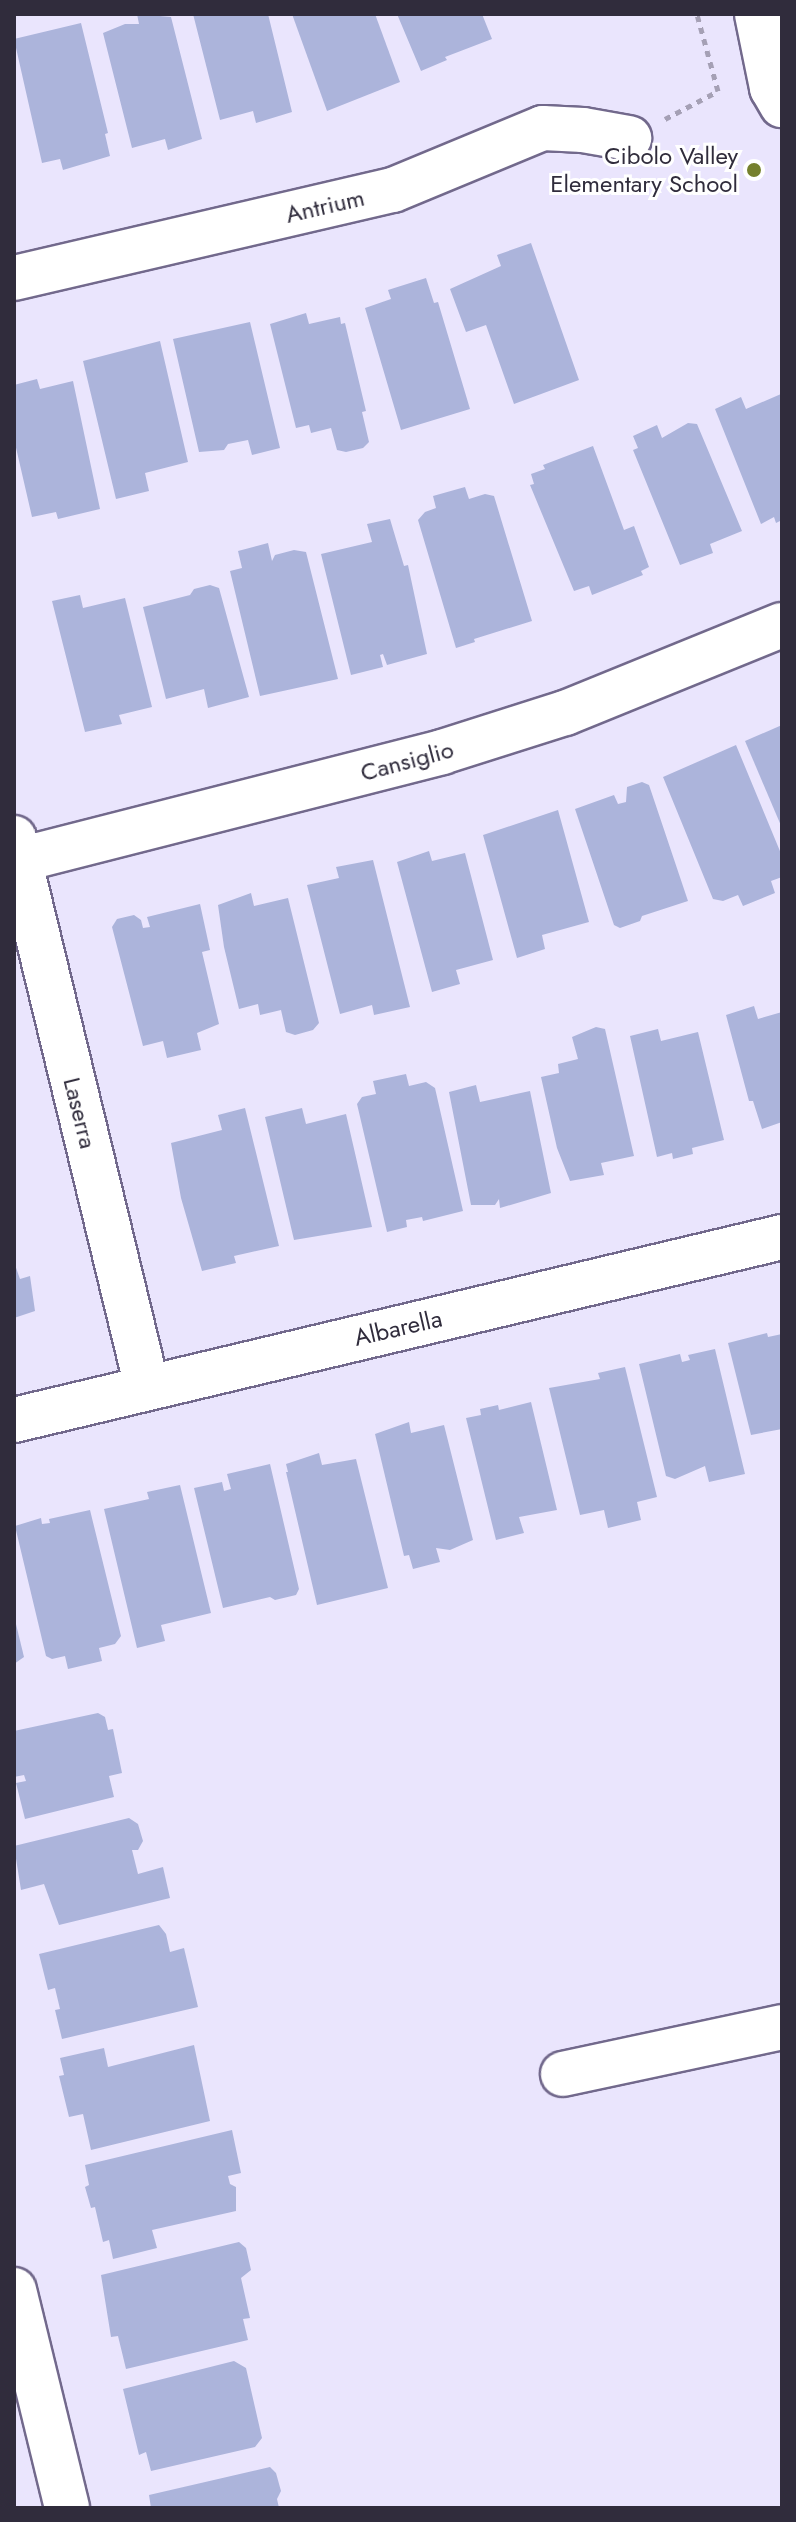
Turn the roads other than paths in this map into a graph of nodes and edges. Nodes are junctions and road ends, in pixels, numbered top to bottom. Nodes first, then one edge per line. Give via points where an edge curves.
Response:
1 (757, 14) edge
2 (782, 105) edge
3 (629, 138) road end
4 (14, 278) edge
5 (782, 625) edge
6 (17, 849) edge
7 (782, 1237) edge
8 (147, 1387) junction
9 (14, 1420) edge
10 (782, 2027) edge
11 (563, 2074) dead end
12 (14, 2290) edge
13 (67, 2508) edge

1 - 2 street via 772,88
3 - 4 street, Antrium via 543,128 393,190
5 - 6 street, Cansiglio via 565,713 442,752
6 - 8 street, Laserra
7 - 8 street, Albarella
8 - 9 street, Albarella
10 - 11 street
12 - 13 street

